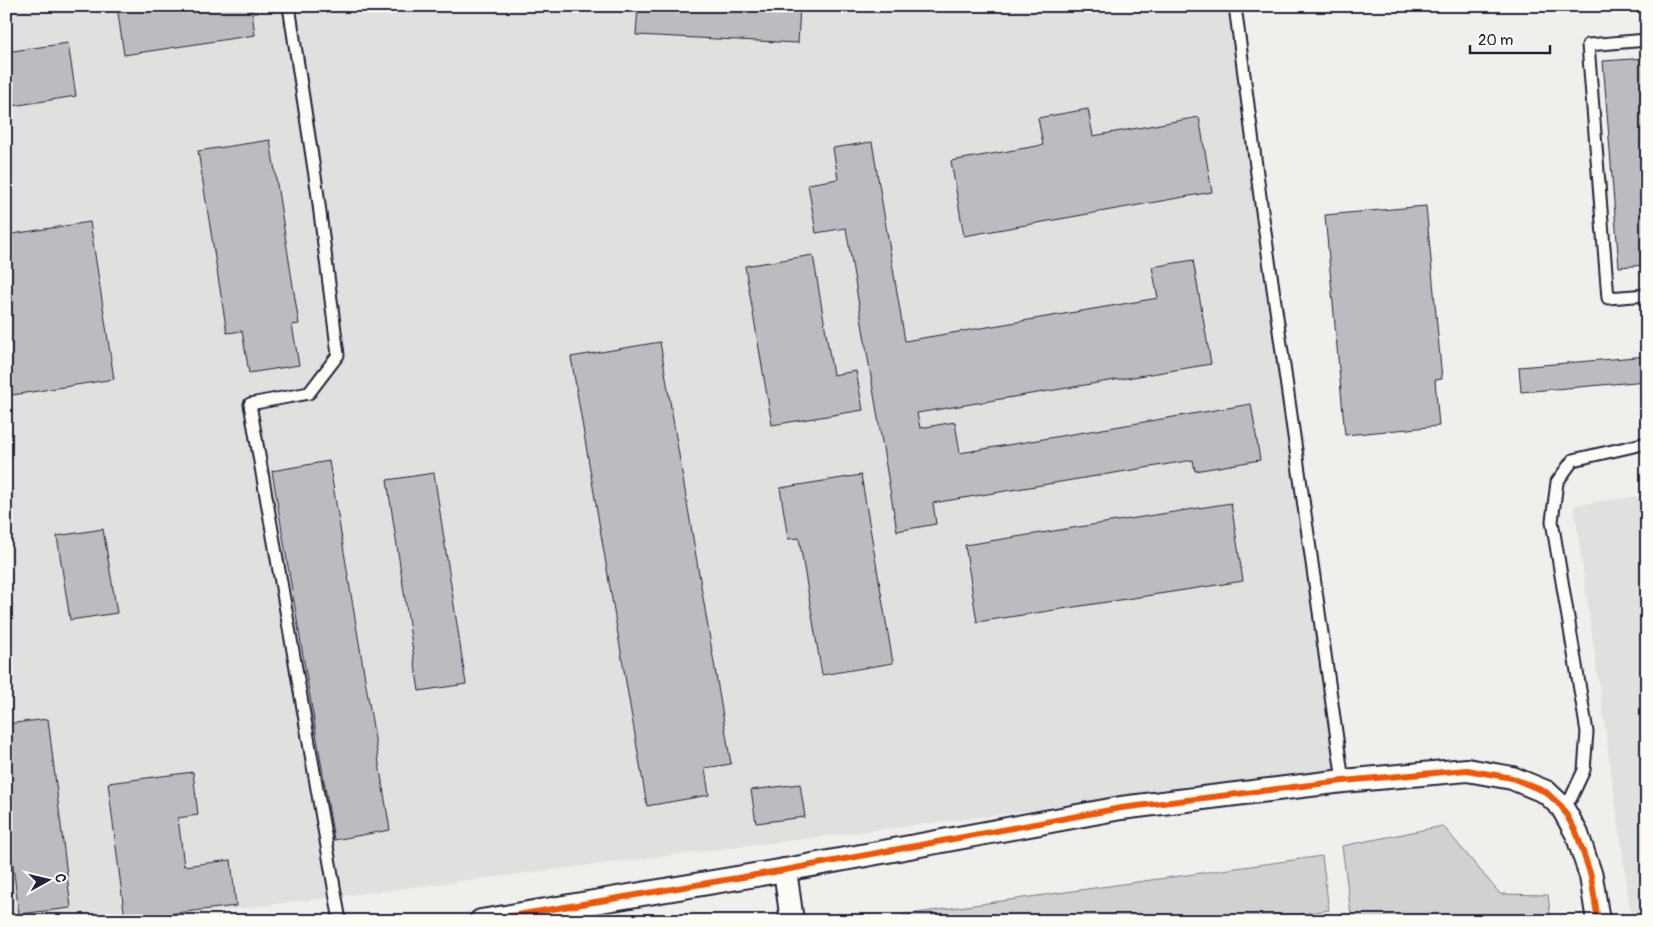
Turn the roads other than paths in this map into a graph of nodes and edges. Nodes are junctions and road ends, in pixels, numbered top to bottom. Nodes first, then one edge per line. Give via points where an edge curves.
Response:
1 (289, 6) edge
2 (1235, 6) edge
3 (1647, 40) edge
4 (1647, 295) edge
5 (1647, 443) edge
6 (1343, 780) junction
7 (1554, 800) junction
8 (785, 870) junction
9 (340, 921) edge
10 (481, 921) edge
11 (792, 921) edge
12 (1598, 921) edge

1 - 9 lane via 338,355 309,393 250,404
2 - 6 lane
3 - 4 lane via 1588,45 1608,298
5 - 7 lane via 1573,460 1557,482 1552,521 1587,732 1584,770 1571,798
6 - 7 street via 1467,770 1512,778
6 - 8 street via 1121,808
7 - 12 street via 1577,834 1591,876
8 - 10 street
8 - 11 street

